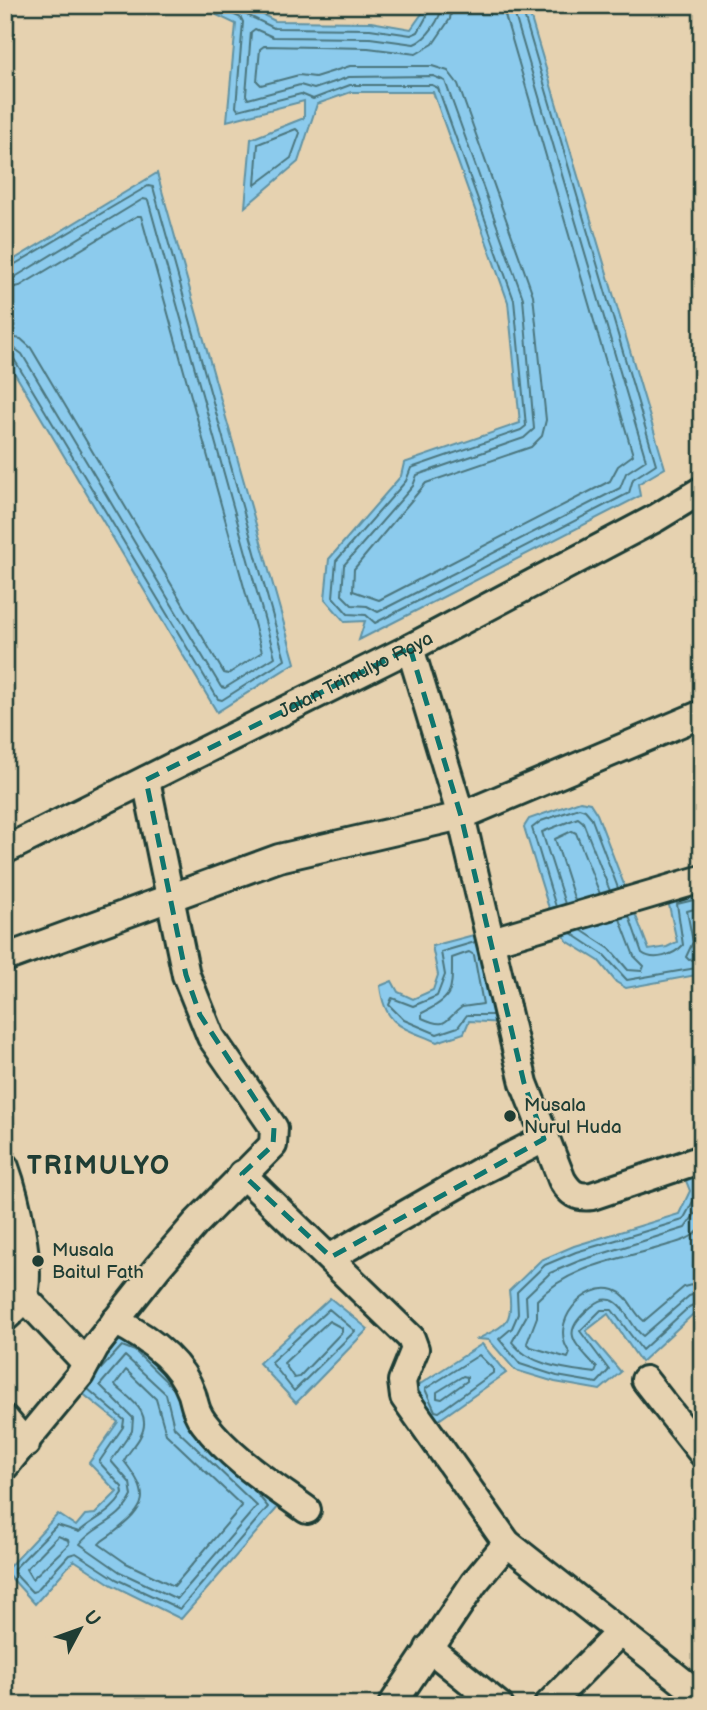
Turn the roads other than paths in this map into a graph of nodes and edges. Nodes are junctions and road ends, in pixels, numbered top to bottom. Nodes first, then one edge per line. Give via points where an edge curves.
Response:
1 (702, 490) edge
2 (410, 648) junction
3 (702, 714) edge
4 (146, 780) junction
5 (461, 816) junction
6 (5, 850) edge
7 (702, 879) edge
8 (169, 895) junction
9 (492, 940) junction
10 (5, 958) edge
11 (544, 1139) junction
12 (702, 1159) edge
13 (5, 1167) edge
14 (242, 1174) junction
15 (331, 1257) junction
16 (24, 1297) junction
17 (5, 1318) edge
18 (115, 1321) junction
19 (86, 1363) junction
20 (645, 1380) dead end
21 (5, 1419) edge
22 (26, 1444) junction
23 (702, 1453) edge
24 (5, 1466) edge
25 (307, 1510) dead end
26 (507, 1543) junction
27 (618, 1634) junction
28 (429, 1648) junction
29 (699, 1691) edge
30 (392, 1705) edge
31 (499, 1705) edge
32 (548, 1705) edge

1 - 2 street, Jalan Trimulyo Raya
2 - 4 street, Jalan Trimulyo Raya
2 - 5 street
3 - 5 street
4 - 6 street, Jalan Trimulyo Raya
4 - 8 street
5 - 8 street via 279,858
5 - 9 street
7 - 9 street
8 - 10 street
8 - 14 street via 186,975 200,1015 274,1128 273,1145
9 - 11 street via 524,1083
11 - 12 street via 562,1180 579,1197
11 - 15 street
13 - 16 street via 16,1196 23,1241
14 - 15 street
14 - 18 street
15 - 26 street via 411,1338 415,1349 402,1381 404,1397
16 - 17 street
16 - 19 street
18 - 19 street
18 - 25 street via 162,1351 177,1367 205,1425 253,1472
19 - 22 street
20 - 23 street
21 - 22 street
22 - 24 street
26 - 27 street
26 - 28 street
27 - 29 street
27 - 32 street
28 - 30 street
28 - 31 street

